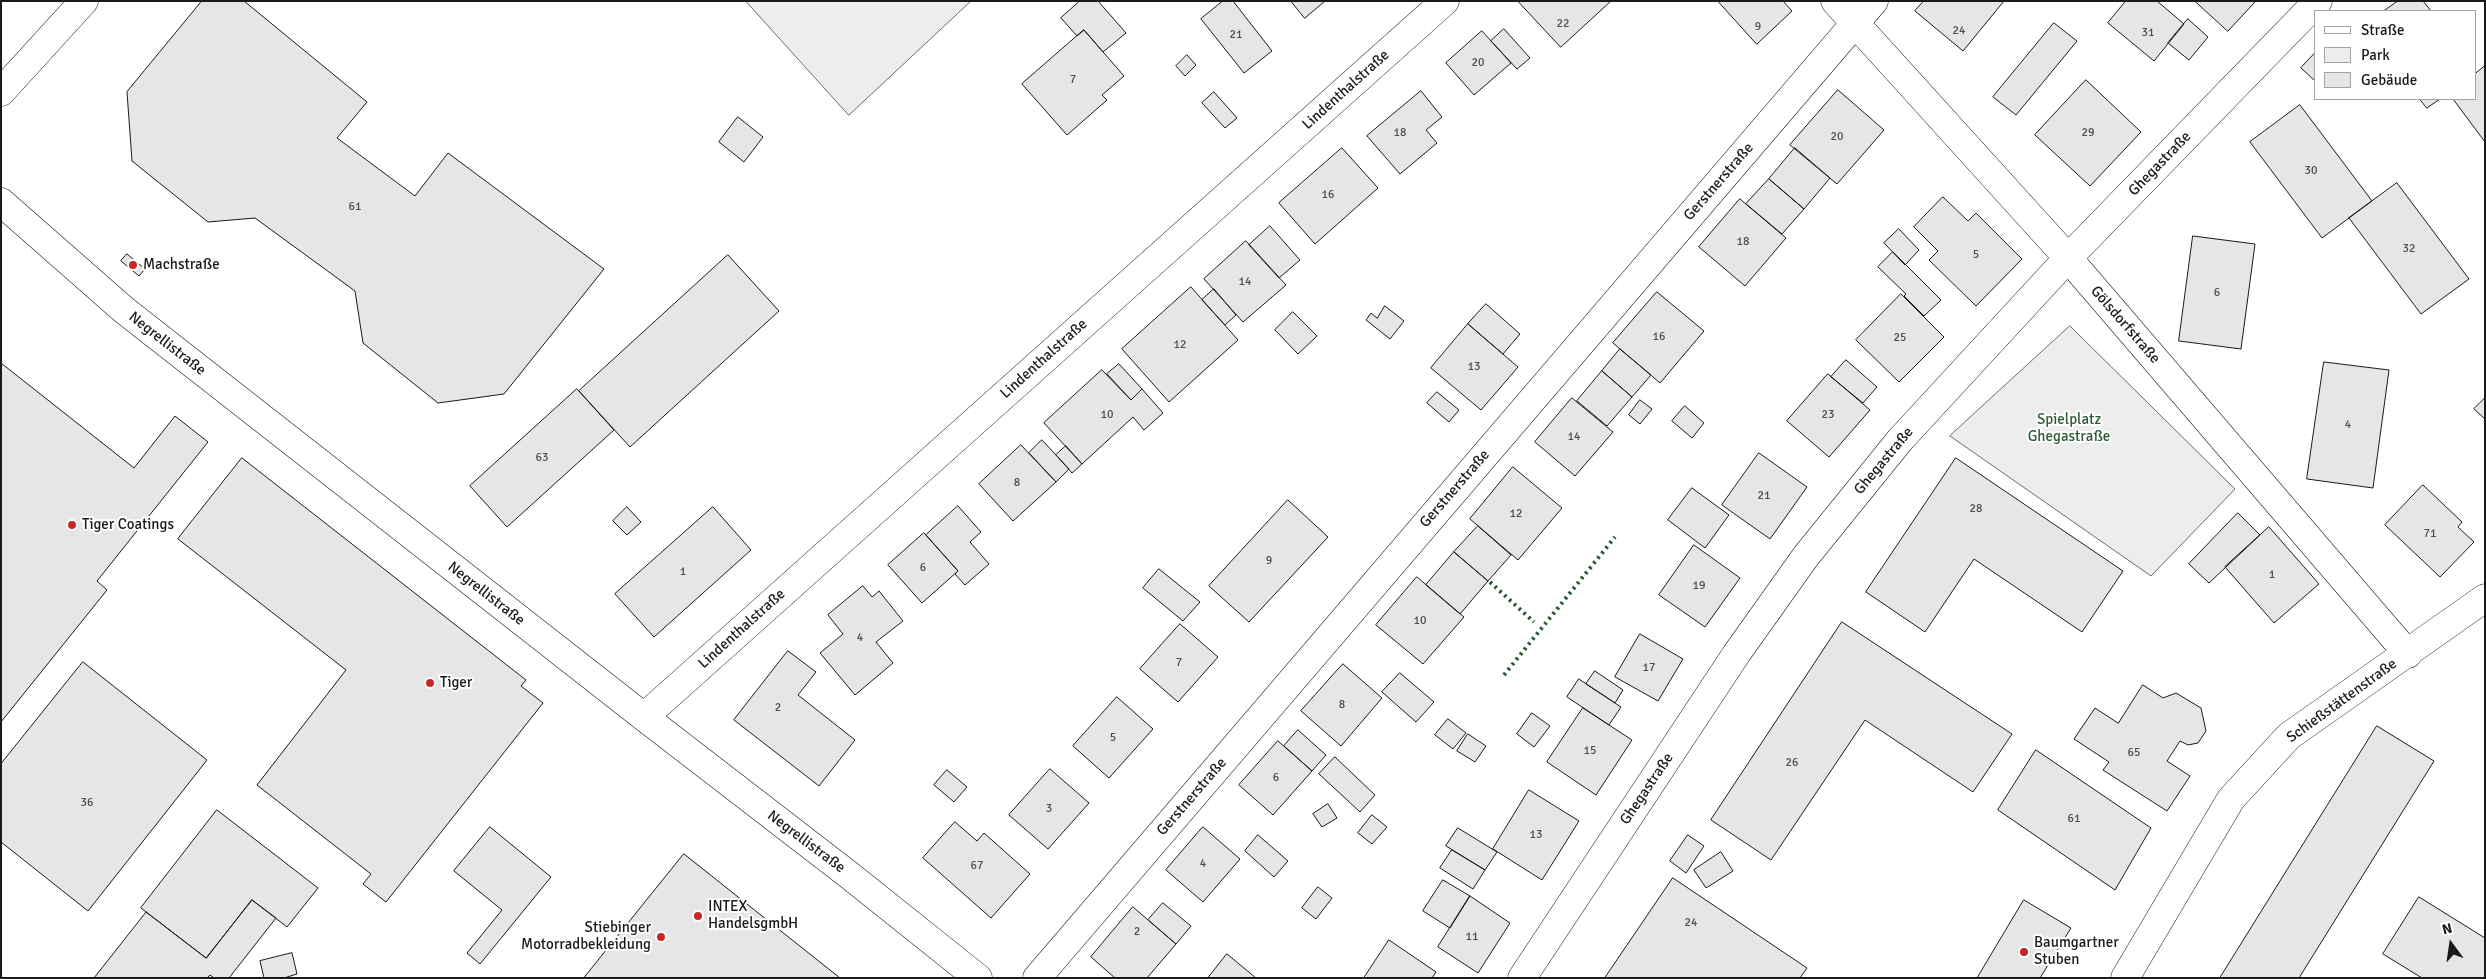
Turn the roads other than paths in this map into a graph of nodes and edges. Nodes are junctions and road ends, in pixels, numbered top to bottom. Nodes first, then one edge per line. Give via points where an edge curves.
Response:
1 (84, 1) edge
2 (1445, 1) edge
3 (1835, 1) edge
4 (1874, 1) edge
5 (2318, 1) edge
6 (1856, 23) junction
7 (1, 92) edge
8 (1, 202) edge
9 (2068, 258) junction
10 (2485, 598) edge
11 (2408, 654) junction
12 (644, 717) junction
13 (978, 978) edge
14 (1037, 978) edge
15 (1522, 978) edge
16 (2125, 978) edge

1 - 7 street
2 - 12 street, Lindenthalstraße
3 - 6 street, Gölsdorfstraße
4 - 6 street, Gerstnerstraße
5 - 9 street, Ghegastraße
6 - 9 street, Gölsdorfstraße
6 - 14 street, Gerstnerstraße
8 - 12 street, Negrellistraße via 124,310
9 - 11 street, Gölsdorfstraße
9 - 15 street, Ghegastraße via 1900,440 1806,556
10 - 11 street, Schießstättenstraße
11 - 16 street, Schießstättenstraße via 2290,736 2231,799
12 - 13 street, Negrellistraße

